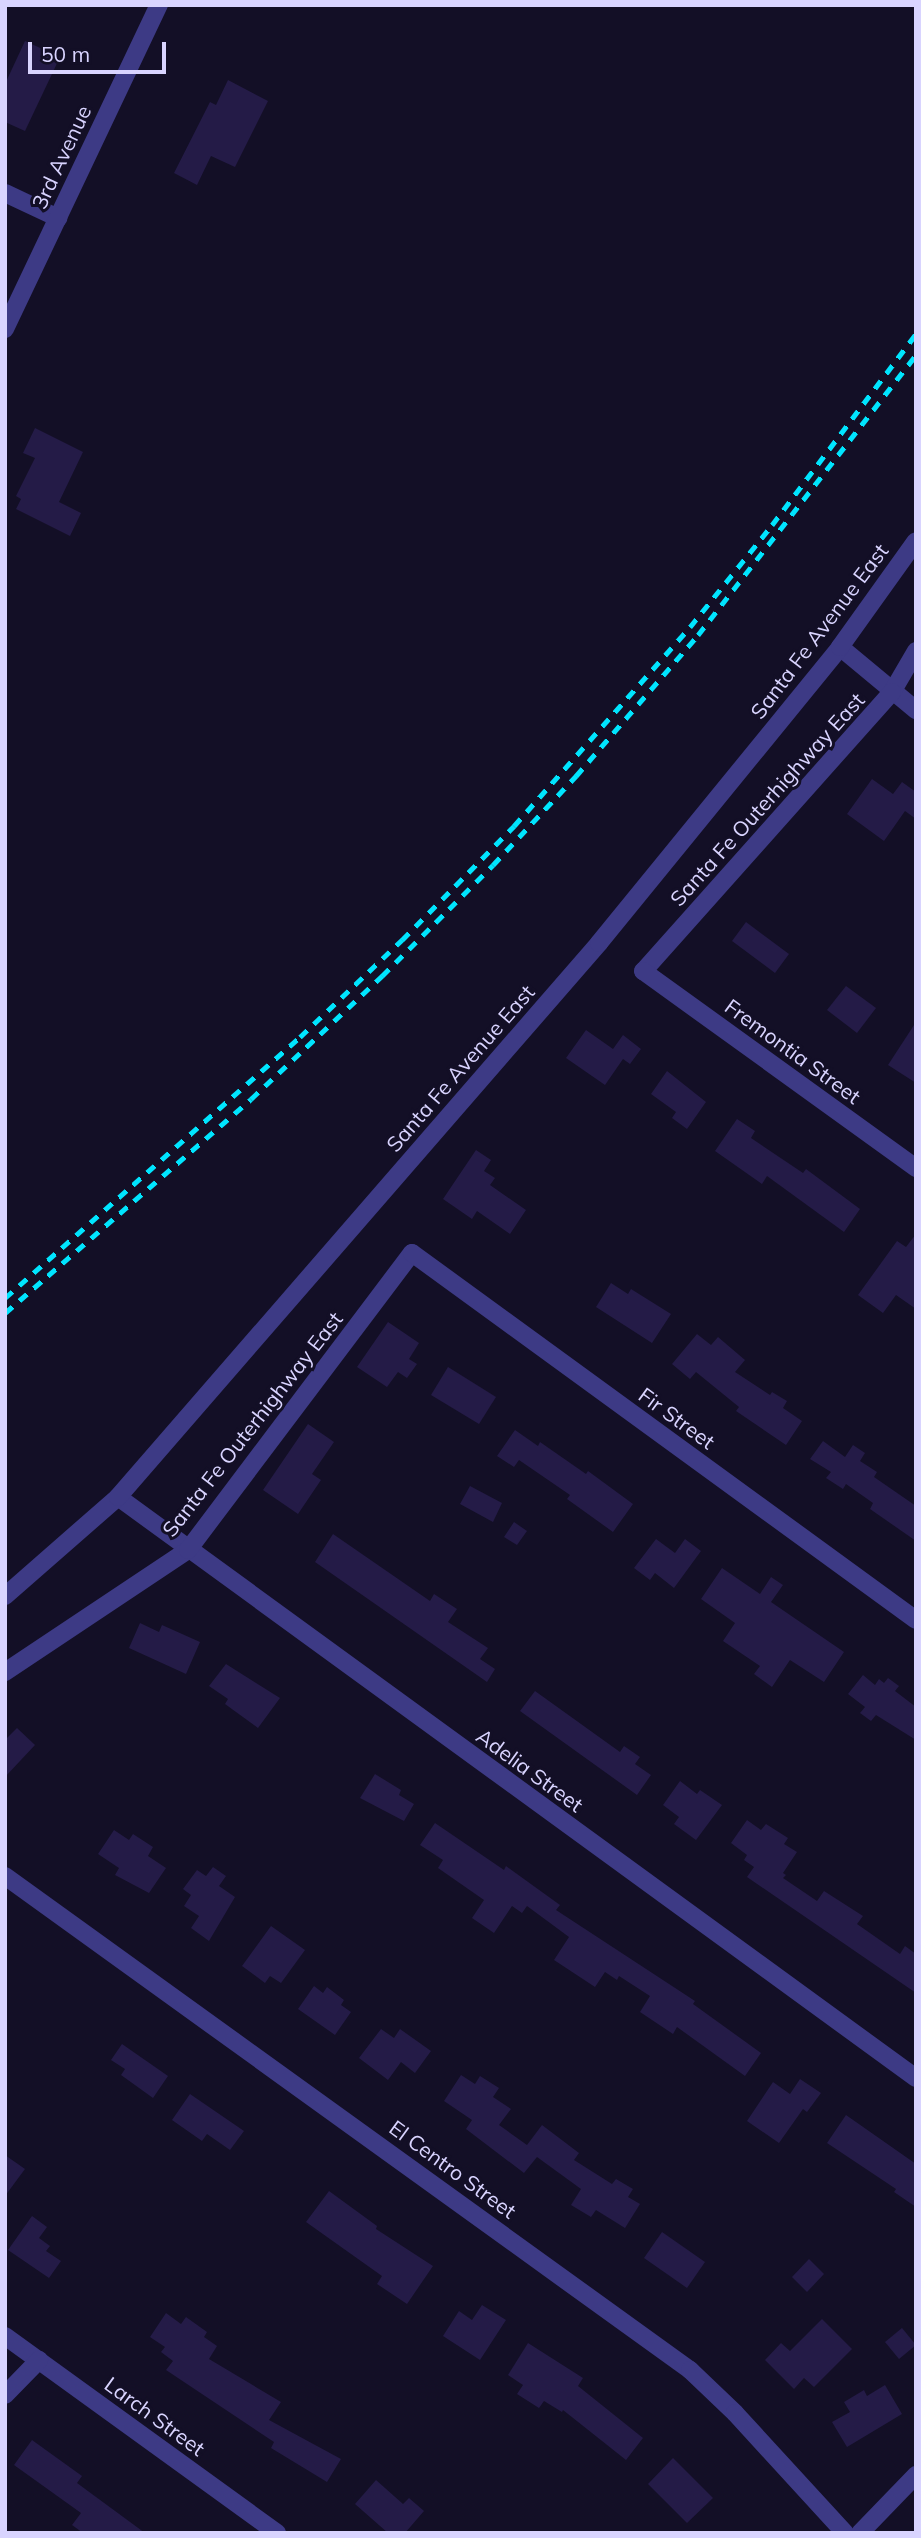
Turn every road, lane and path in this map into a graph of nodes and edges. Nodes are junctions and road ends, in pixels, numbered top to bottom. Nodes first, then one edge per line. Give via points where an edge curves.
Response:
1 (159, 5) edge
2 (5, 193) edge
3 (58, 218) junction
4 (5, 329) edge
5 (916, 541) edge
6 (840, 647) junction
7 (916, 651) edge
8 (892, 692) junction
9 (916, 710) edge
10 (643, 971) joint
11 (916, 1168) edge
12 (412, 1253) joint
13 (118, 1497) junction
14 (188, 1549) junction
15 (5, 1596) edge
16 (916, 1620) edge
17 (5, 1672) edge
18 (5, 1876) edge
19 (916, 2078) edge
20 (5, 2336) edge
21 (39, 2360) junction
22 (5, 2395) edge
23 (916, 2475) edge
24 (277, 2533) edge
25 (845, 2533) edge
26 (860, 2533) edge

1 - 3 street, 3rd Avenue
2 - 3 street
3 - 4 street, 3rd Avenue
5 - 6 street, Santa Fe Avenue East
6 - 8 street
6 - 13 street, Santa Fe Avenue East via 599,943
7 - 8 street, Santa Fe Outerhighway East
8 - 9 street
8 - 10 street, Santa Fe Outerhighway East
10 - 11 street, Fremontia Street
12 - 14 street, Santa Fe Outerhighway East
12 - 16 street, Fir Street
13 - 14 street, Adelia Street
13 - 15 street, Santa Fe Avenue East
14 - 17 street, Santa Fe Outerhighway East
14 - 19 street, Adelia Street
18 - 25 street, El Centro Street via 690,2370
20 - 21 street, Larch Street
21 - 22 street
21 - 24 street, Larch Street
23 - 26 street

